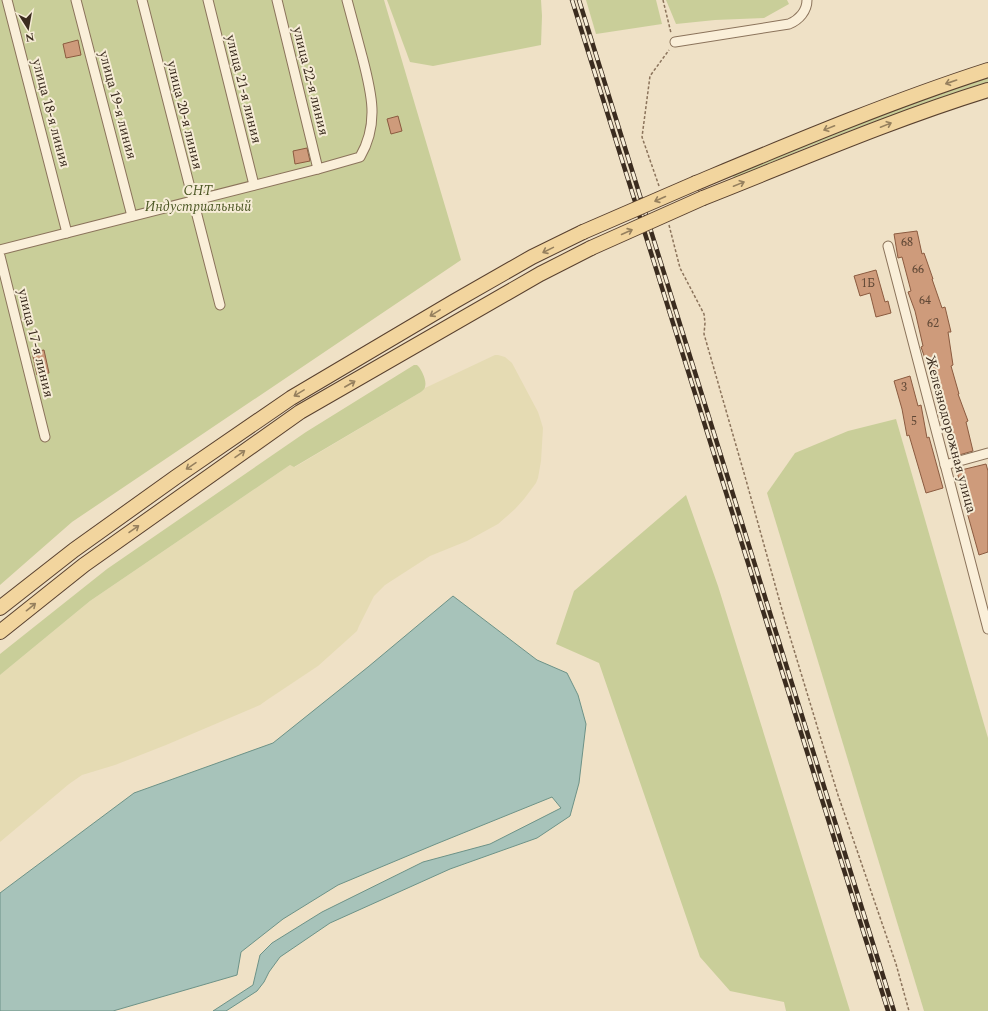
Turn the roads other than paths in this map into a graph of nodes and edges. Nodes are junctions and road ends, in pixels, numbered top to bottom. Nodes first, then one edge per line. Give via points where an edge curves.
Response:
1 (7, 0) edge
2 (76, 0) edge
3 (142, 0) edge
4 (208, 0) edge
5 (277, 0) edge
6 (347, 0) edge
7 (807, 0) edge
8 (675, 42) road end
9 (988, 70) edge
10 (988, 90) edge
11 (318, 169) junction
12 (254, 185) junction
13 (193, 201) junction
14 (132, 216) junction
15 (67, 233) junction
16 (888, 246) dead end
17 (0, 250) edge
18 (0, 256) edge
19 (220, 306) dead end
20 (45, 437) dead end
21 (988, 453) edge
22 (944, 465) junction
23 (0, 608) edge
24 (988, 629) edge
25 (0, 632) edge

1 - 15 street, улица 18-я линия
2 - 14 street, улица 19-я линия
3 - 13 street, улица 20-я линия
4 - 12 street, улица 21-я линия
5 - 11 street, улица 22-я линия
6 - 11 street via 367,77 372,104 371,124 360,157
7 - 8 street via 802,15 789,24
9 -> 23 main road, bridge via 778,148 583,232 532,257 291,398 74,550
25 -> 10 main road, bridge via 84,565 300,412 540,274 591,248 703,198 897,121
11 - 12 street
12 - 13 street
13 - 14 street
13 - 19 street, улица 20-я линия
14 - 15 street
15 - 17 street
16 - 22 street, Железнодорожная улица
18 - 20 street, улица 17-я линия
21 - 22 street
22 - 24 street, Железнодорожная улица

